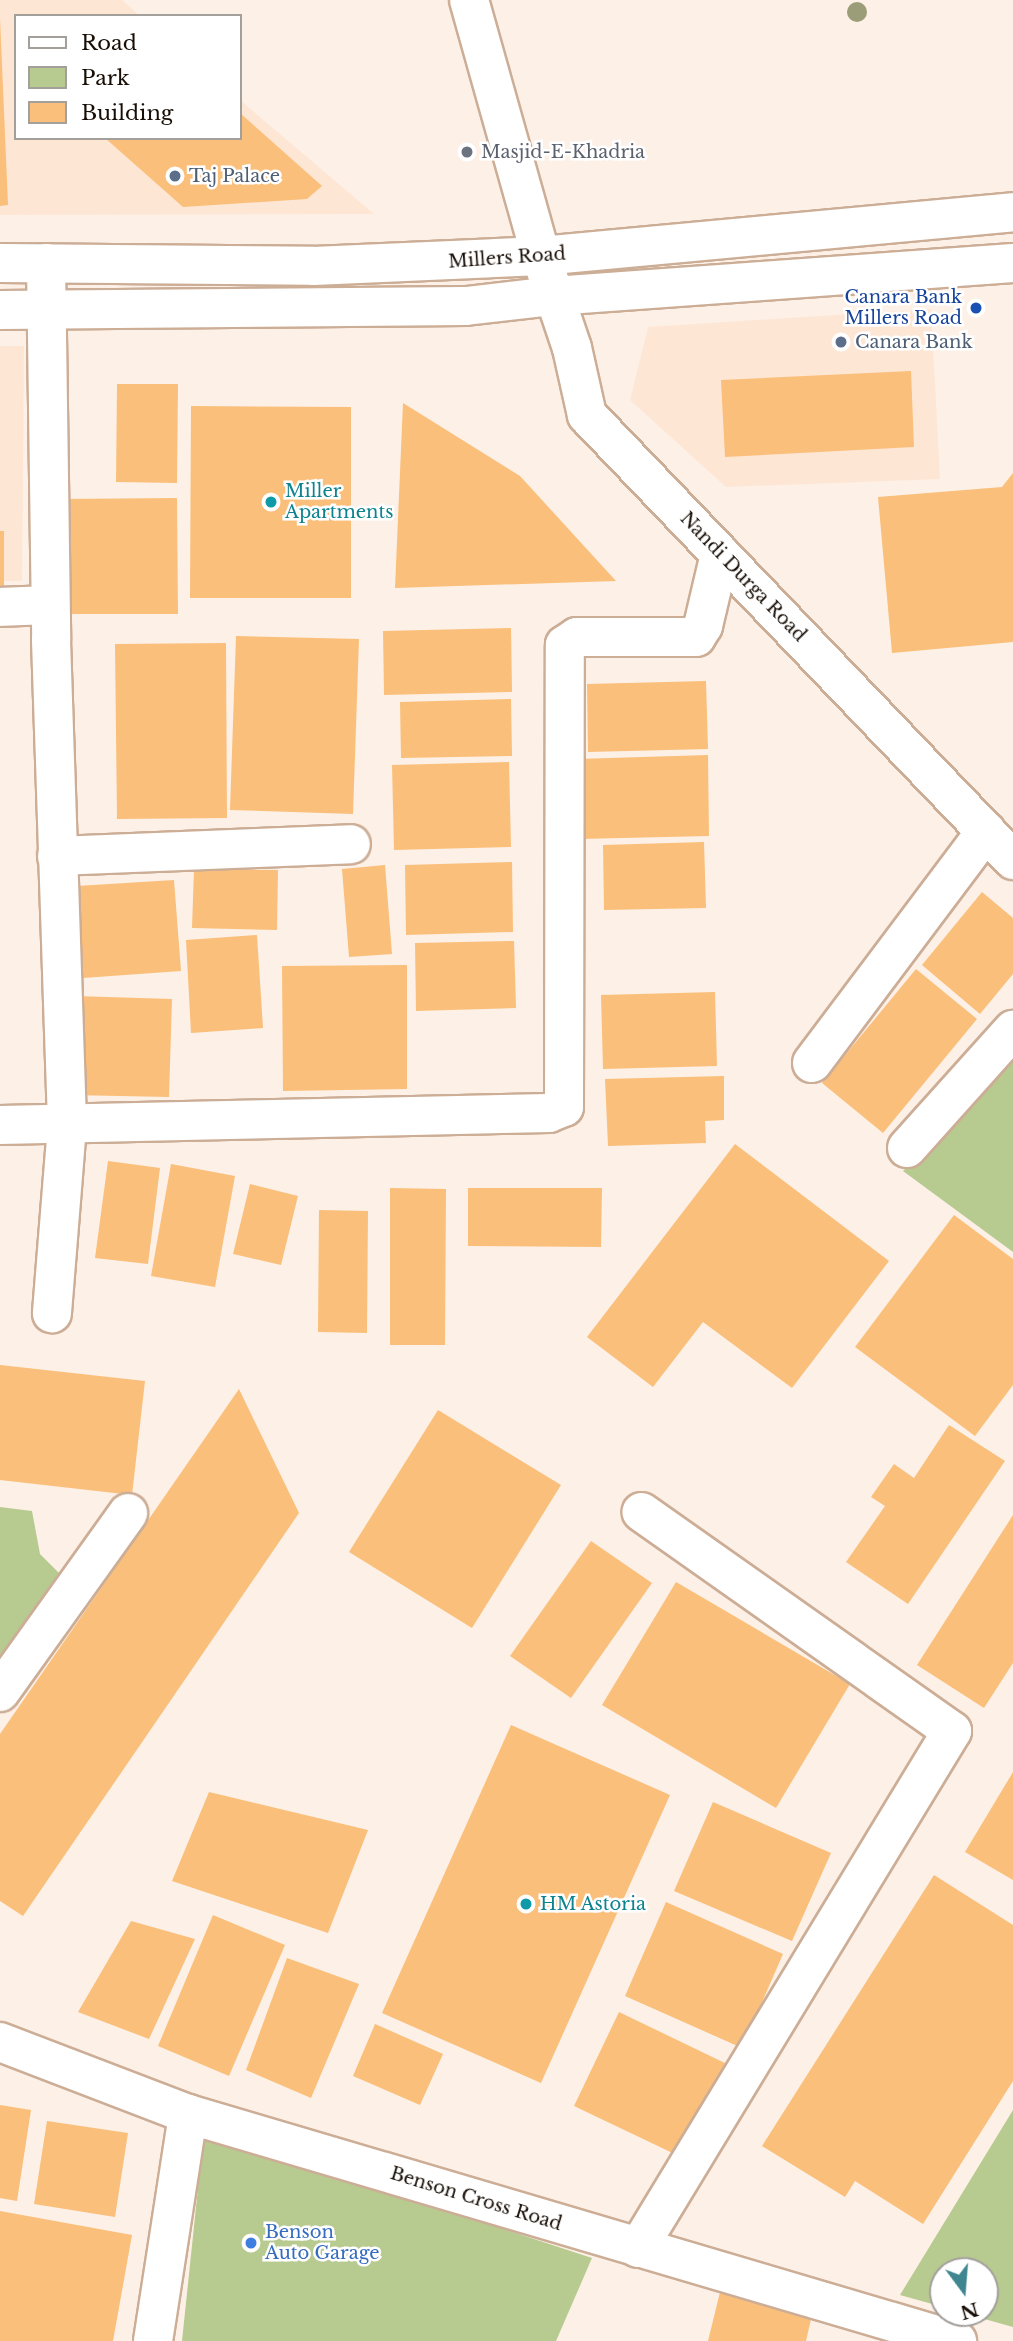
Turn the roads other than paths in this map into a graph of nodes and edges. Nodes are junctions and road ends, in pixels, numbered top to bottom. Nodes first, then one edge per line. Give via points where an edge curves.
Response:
1 (469, 0) edge
2 (1013, 212) edge
3 (541, 257) junction
4 (0, 263) edge
5 (46, 263) junction
6 (1013, 263) edge
7 (553, 296) junction
8 (0, 310) edge
9 (49, 311) junction
10 (720, 554) junction
11 (50, 605) junction
12 (0, 607) edge
13 (985, 831) junction
14 (351, 844) dead end
15 (57, 856) junction
16 (1013, 860) edge
17 (1013, 1030) edge
18 (812, 1063) dead end
19 (0, 1125) edge
20 (67, 1126) junction
21 (907, 1148) dead end
22 (52, 1313) dead end
23 (642, 1512) dead end
24 (128, 1513) dead end
25 (0, 1692) edge
26 (0, 2042) edge
27 (188, 2114) junction
28 (638, 2248) junction
29 (854, 2326) edge
30 (153, 2341) edge
31 (957, 2341) edge

1 - 3 street, Nandi Durga Road
2 - 3 street, Millers Road
3 - 5 street, Millers Road via 353,265
3 - 7 street, Nandi Durga Road
4 - 5 street, Millers Road
5 - 9 street
6 - 7 street
7 - 9 street via 466,306
7 - 10 street, Nandi Durga Road via 572,348 587,415
8 - 9 street
9 - 11 street
10 - 13 street, Nandi Durga Road
10 - 20 street via 703,626 696,637 577,637 565,645 564,1107 549,1113
11 - 12 street
11 - 15 street
13 - 16 street, Nandi Durga Road
13 - 18 street
14 - 15 street
15 - 20 street
17 - 21 street
19 - 20 street
20 - 22 street
23 - 28 street via 952,1731
24 - 25 street
26 - 27 street, Benson Cross Road
27 - 28 street, Benson Cross Road
27 - 30 street
28 - 29 street, Benson Cross Road
29 - 31 street, Benson Cross Road

